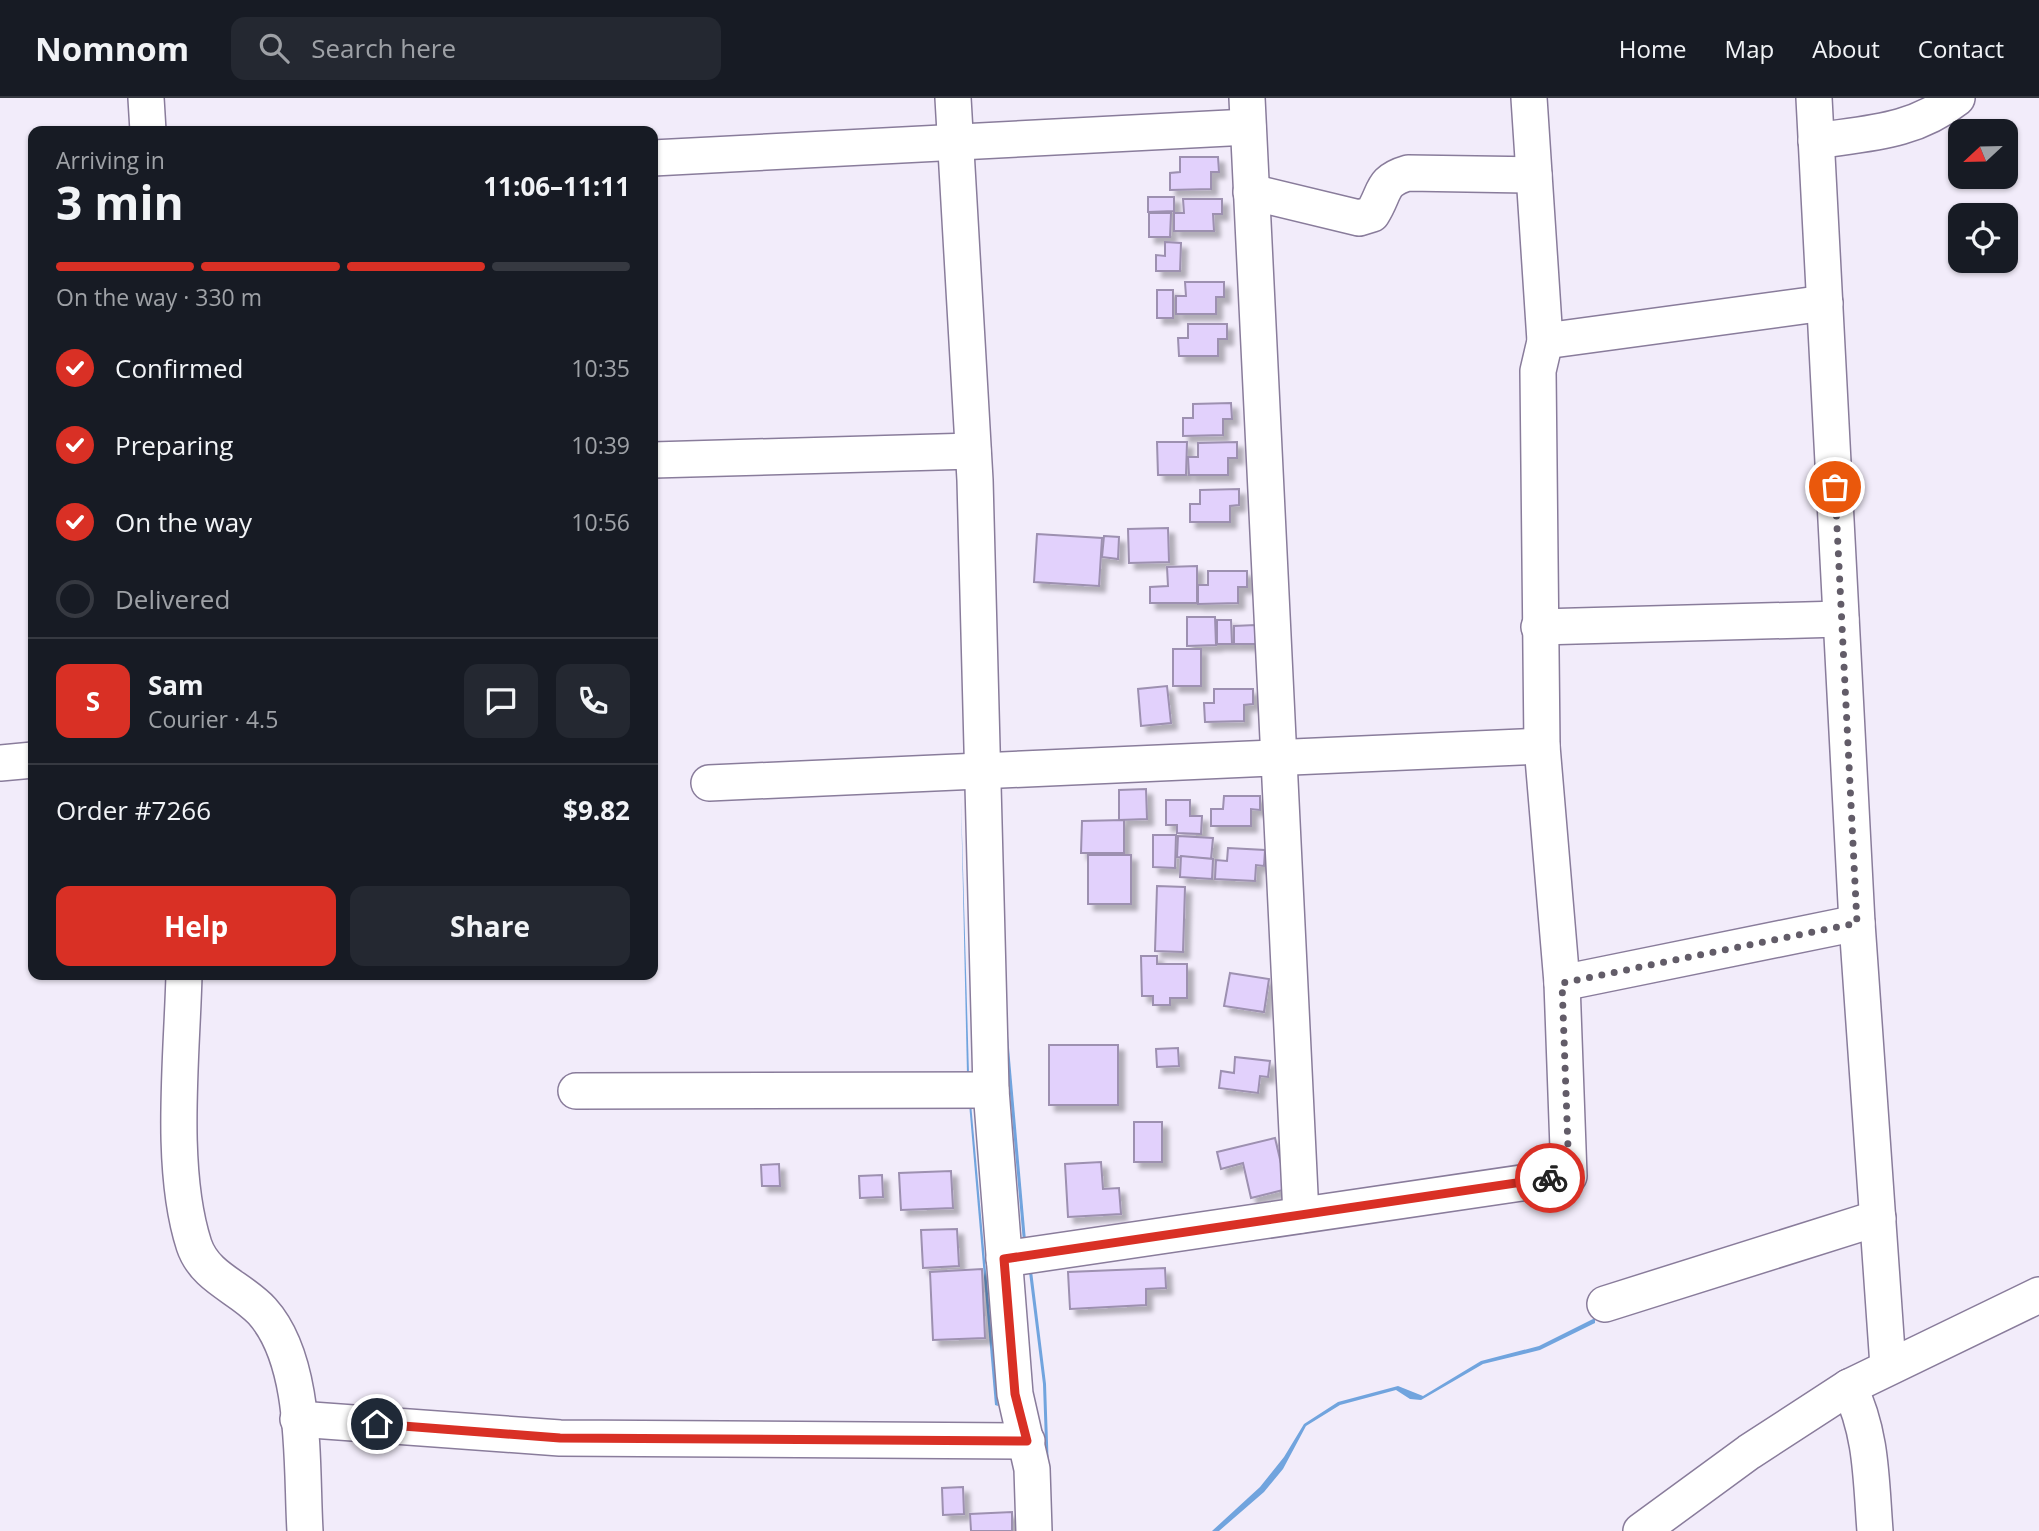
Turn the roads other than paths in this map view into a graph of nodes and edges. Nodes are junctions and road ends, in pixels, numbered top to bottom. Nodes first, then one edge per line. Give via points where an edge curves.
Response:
1 (146, 98) edge
2 (953, 98) edge
3 (1529, 98) edge
4 (1814, 98) edge
5 (1957, 98) edge
6 (1248, 112) edge
7 (148, 126) edge
8 (1816, 141) junction
9 (956, 144) junction
10 (658, 158) edge
11 (1534, 175) junction
12 (1251, 192) junction
13 (1825, 303) junction
14 (1545, 341) junction
15 (973, 451) junction
16 (658, 460) edge
17 (1841, 619) junction
18 (1539, 628) junction
19 (1542, 746) junction
20 (1277, 757) junction
21 (28, 760) edge
22 (0, 763) edge
23 (981, 770) junction
24 (709, 783) dead end
25 (1857, 923) junction
26 (184, 980) edge
27 (1562, 983) junction
28 (991, 1090) junction
29 (576, 1091) dead end
30 (1301, 1216) junction
31 (1878, 1218) junction
32 (1004, 1259) junction
33 (2039, 1295) edge
34 (1605, 1304) dead end
35 (1888, 1366) junction
36 (1849, 1387) junction
37 (298, 1419) junction
38 (1027, 1441) junction
39 (305, 1531) edge
40 (1034, 1531) edge
41 (1641, 1531) edge
42 (1875, 1531) edge

1 - 7 street
2 - 9 street
3 - 11 street
4 - 8 street
5 - 8 street via 1936,115 1899,129
6 - 9 street
6 - 12 street
8 - 13 street
9 - 10 street
9 - 15 street
11 - 12 street via 1408,173 1393,177 1372,214 1359,218
11 - 14 street
12 - 20 street
13 - 14 street
13 - 17 street
14 - 18 street via 1538,370
15 - 16 street
15 - 23 street
17 - 18 street
17 - 25 street
18 - 19 street
19 - 20 street
19 - 27 street
20 - 23 street
20 - 30 street
21 - 22 street
23 - 24 street
23 - 28 street
25 - 27 street
25 - 31 street
26 - 37 street via 180,1150 194,1245 213,1273 260,1309 276,1329 286,1351
27 - 30 street via 1569,1175
28 - 29 street
28 - 32 street
30 - 32 street
31 - 34 street
31 - 35 street
32 - 38 street via 1015,1394
33 - 35 street
35 - 36 street
36 - 41 street
36 - 42 street via 1867,1434
37 - 38 street via 560,1438
37 - 39 street
38 - 40 street

